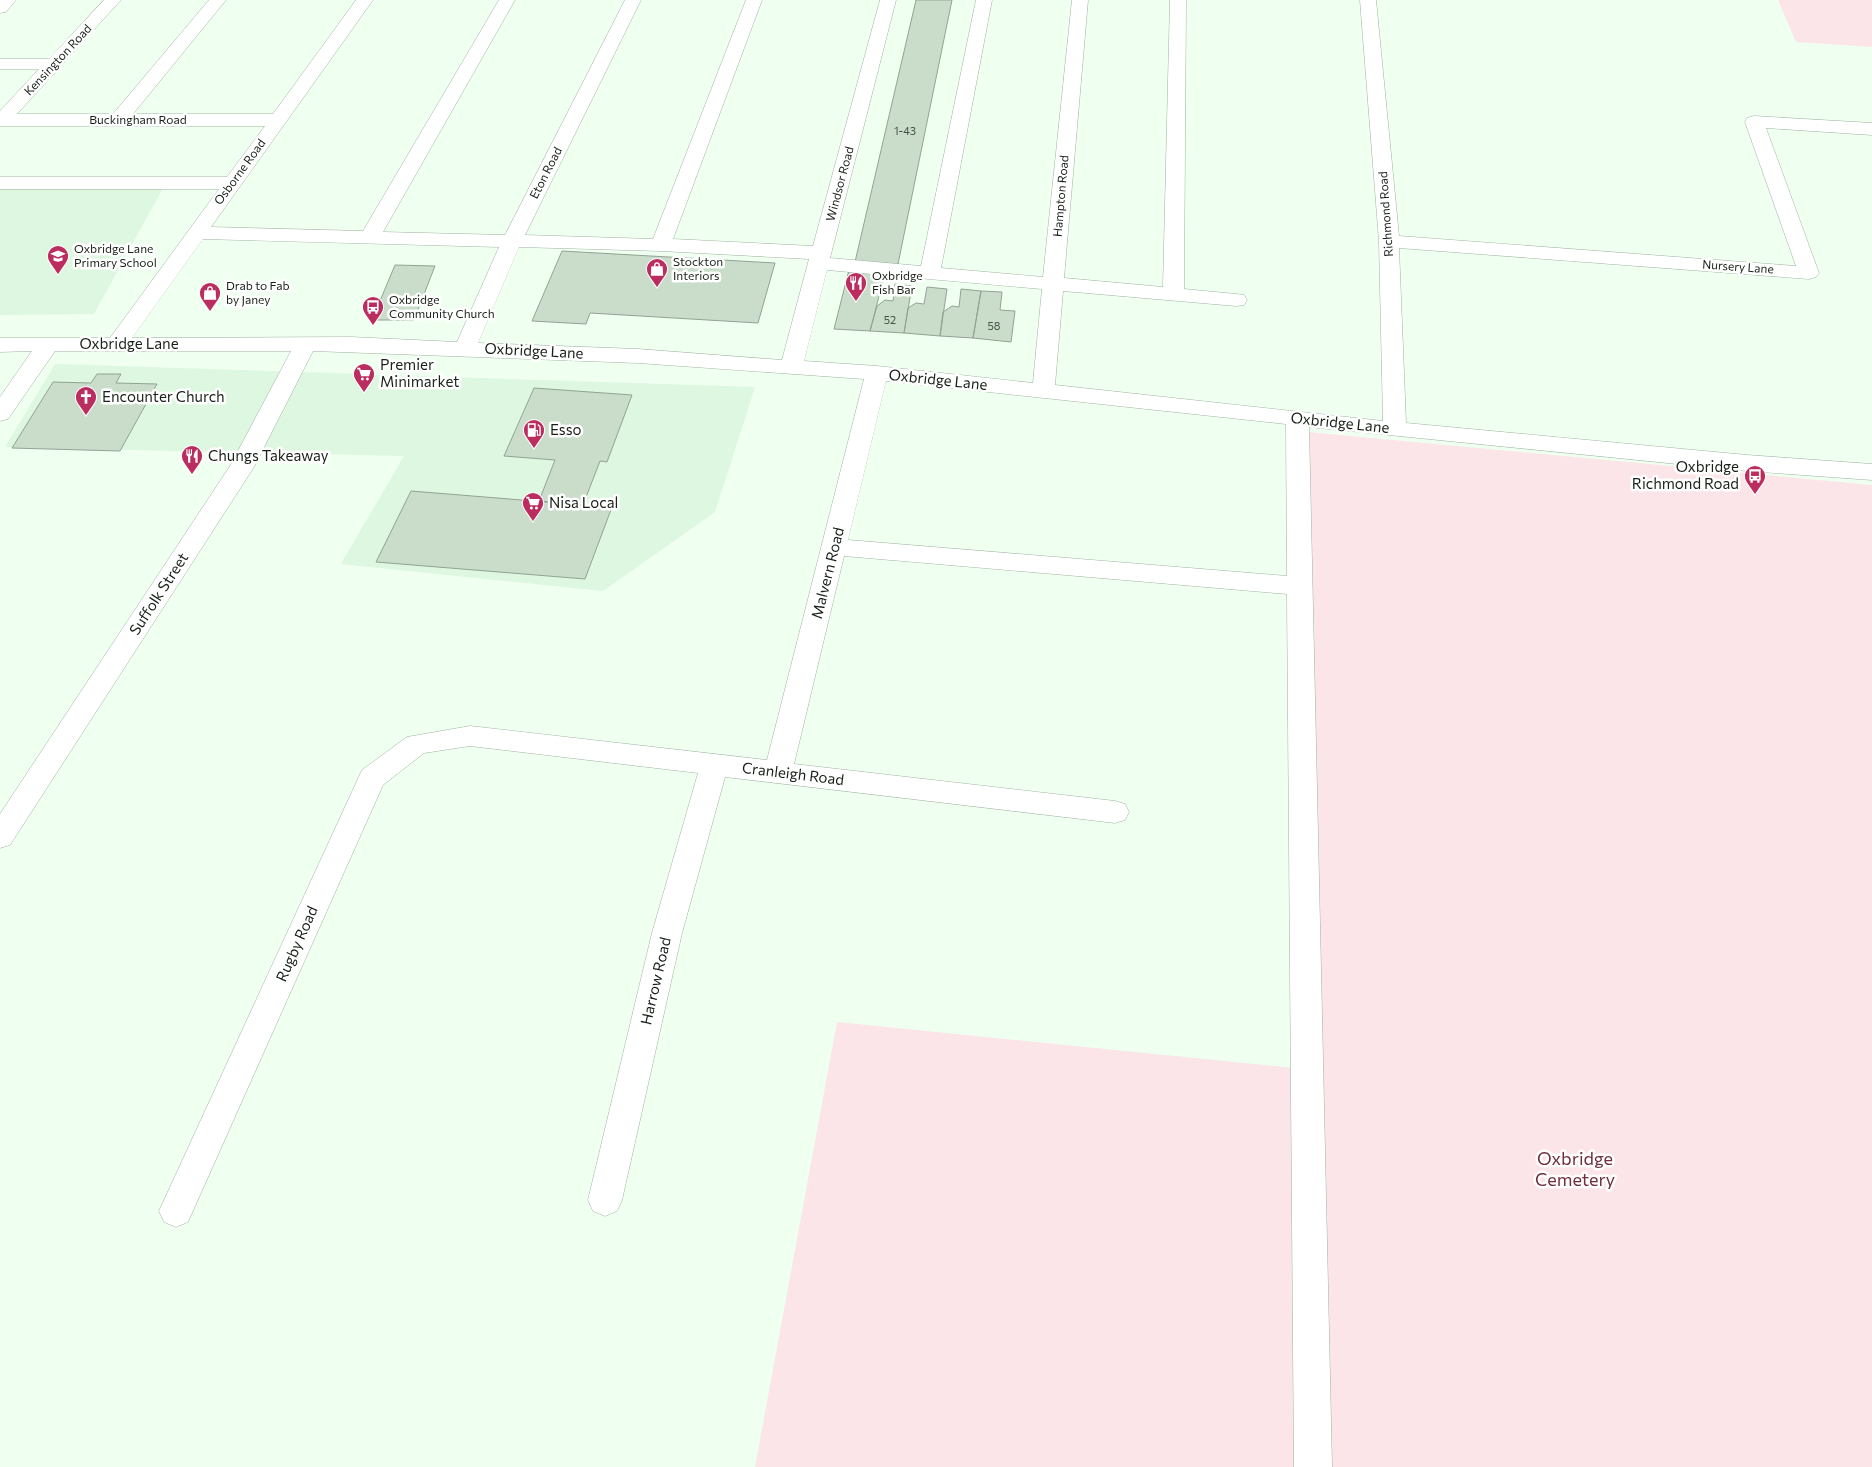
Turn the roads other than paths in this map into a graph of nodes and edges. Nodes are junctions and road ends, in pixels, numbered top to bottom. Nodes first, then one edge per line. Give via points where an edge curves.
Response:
1 (8, 0) edge
2 (113, 0) edge
3 (218, 0) edge
4 (365, 0) edge
5 (507, 0) edge
6 (633, 0) edge
7 (754, 0) edge
8 (888, 0) edge
9 (984, 0) edge
10 (1080, 0) edge
11 (1178, 0) edge
12 (1368, 0) edge
13 (0, 8) edge
14 (0, 64) edge
15 (54, 64) junction
16 (1, 120) edge
17 (118, 120) junction
18 (277, 120) junction
19 (1872, 130) edge
20 (0, 183) edge
21 (232, 183) junction
22 (196, 233) junction
23 (369, 238) junction
24 (512, 241) junction
25 (1389, 241) junction
26 (661, 245) junction
27 (820, 258) junction
28 (930, 272) junction
29 (1053, 284) junction
30 (1173, 294) junction
31 (1236, 300) dead end
32 (48, 344) junction
33 (117, 344) junction
34 (305, 344) junction
35 (0, 345) edge
36 (464, 348) junction
37 (791, 368) junction
38 (878, 373) junction
39 (1043, 391) junction
40 (0, 414) edge
41 (1296, 418) junction
42 (1395, 429) junction
43 (1872, 472) edge
44 (834, 547) junction
45 (1299, 586) junction
46 (470, 736) joint
47 (714, 765) junction
48 (778, 772) junction
49 (1115, 812) dead end
50 (0, 837) edge
51 (605, 1200) dead end
52 (176, 1211) dead end
53 (1312, 1467) edge

1 - 13 street
2 - 15 street, Kensington Road
3 - 17 street
4 - 18 street, Osborne Road
5 - 23 street
6 - 24 street, Eton Road
7 - 26 street
8 - 27 street, Windsor Road
9 - 28 street
10 - 29 street, Hampton Road
11 - 30 street
12 - 25 street, Richmond Road
14 - 15 street
15 - 16 street, Kensington Road
16 - 17 street, Buckingham Road
17 - 18 street, Buckingham Road
18 - 21 street, Osborne Road
19 - 25 street, Nursery Lane via 1754,122 1809,273
20 - 21 street
21 - 22 street, Osborne Road
22 - 23 street
22 - 33 street, Osborne Road
23 - 24 street
24 - 26 street
24 - 36 street, Eton Road
25 - 42 street, Richmond Road
26 - 27 street
27 - 28 street
27 - 37 street, Windsor Road
28 - 29 street
29 - 30 street
29 - 39 street, Hampton Road
30 - 31 street
32 - 33 street, Oxbridge Lane
32 - 35 street, Oxbridge Lane
32 - 40 street
33 - 34 street, Oxbridge Lane
34 - 36 street, Oxbridge Lane
34 - 50 street, Suffolk Street via 242,467
36 - 37 street, Oxbridge Lane via 638,356
37 - 38 street, Oxbridge Lane
38 - 39 street, Oxbridge Lane
38 - 44 street, Malvern Road
39 - 41 street, Oxbridge Lane
41 - 42 street, Oxbridge Lane
41 - 45 street
42 - 43 street, Oxbridge Lane
44 - 45 street
44 - 48 street, Malvern Road
45 - 53 street
46 - 47 street, Cranleigh Road
46 - 52 street, Rugby Road via 417,744 372,778
47 - 48 street, Cranleigh Road
47 - 51 street, Harrow Road via 667,933
48 - 49 street, Cranleigh Road

